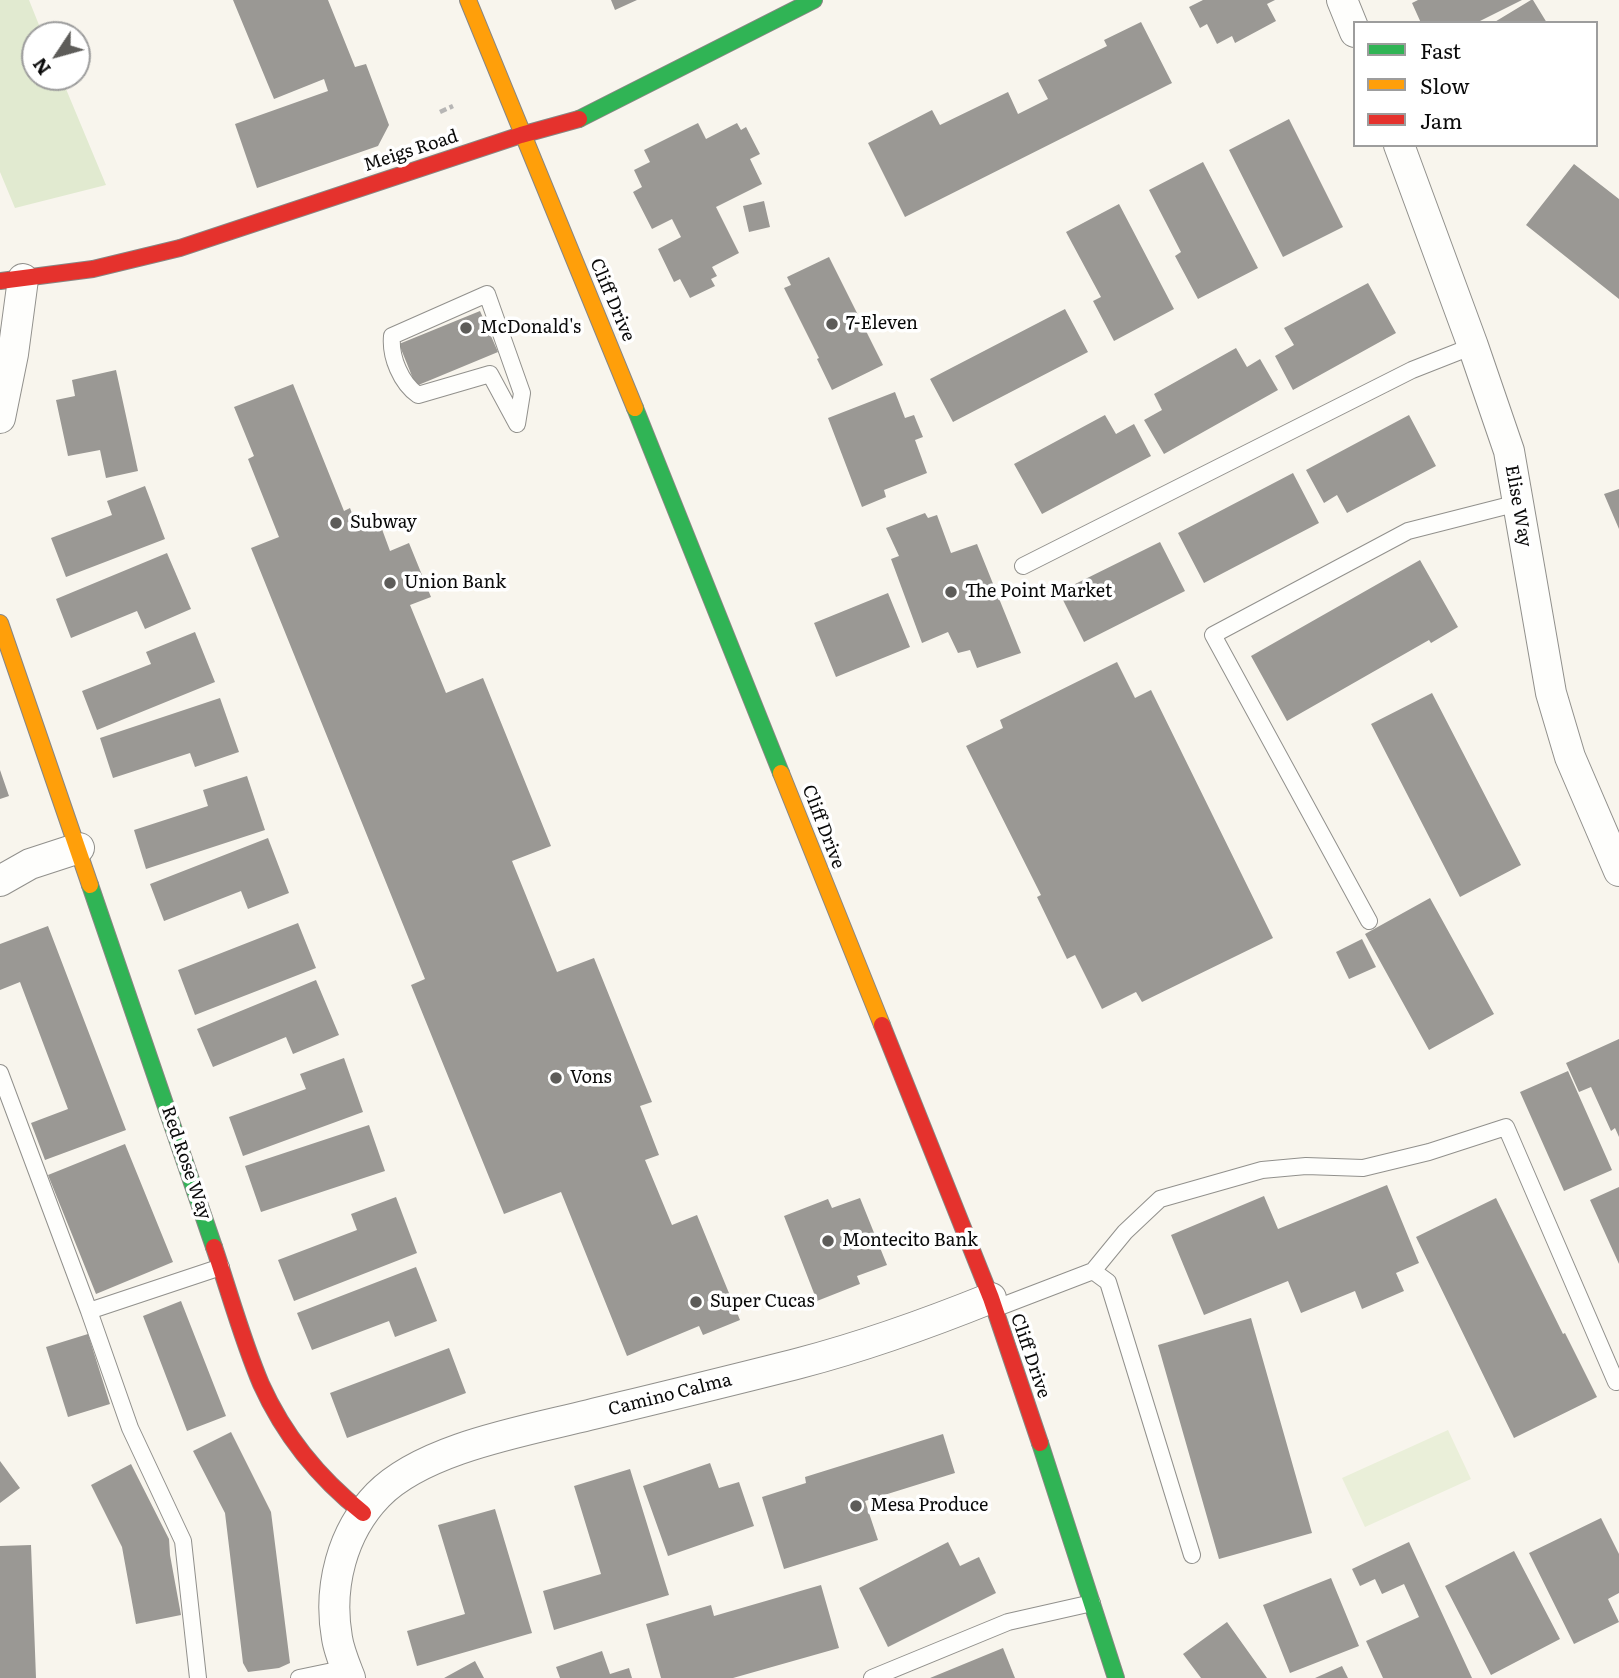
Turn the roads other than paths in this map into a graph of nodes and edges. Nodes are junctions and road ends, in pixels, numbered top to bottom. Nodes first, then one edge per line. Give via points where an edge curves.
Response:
1 (468, 0) edge
2 (814, 0) edge
3 (1342, 0) edge
4 (1353, 27) edge
5 (521, 135) junction
6 (1400, 147) edge
7 (11, 280) edge
8 (1473, 346) junction
9 (0, 418) edge
10 (517, 424) joint
11 (1518, 503) junction
12 (1023, 566) dead end
13 (0, 622) edge
14 (79, 848) junction
15 (1619, 872) edge
16 (0, 881) edge
17 (1369, 921) dead end
18 (0, 1073) edge
19 (221, 1267) junction
20 (1093, 1271) junction
21 (993, 1303) junction
22 (89, 1311) junction
23 (1616, 1382) dead end
24 (363, 1513) junction
25 (1192, 1555) dead end
26 (1092, 1603) junction
27 (348, 1673) edge
28 (198, 1678) edge
29 (299, 1678) edge
30 (872, 1678) edge
31 (1116, 1678) edge

1 - 5 main road, Cliff Drive
2 - 5 main road, Meigs Road via 581,118
3 - 4 street
5 - 7 main road, Meigs Road via 180,248 93,269
5 - 21 main road, Cliff Drive via 624,380
6 - 8 street, Elise Way
7 - 9 street via 13,354
8 - 11 street, Elise Way via 1508,451
8 - 12 lane via 1412,370
10 - 10 lane via 522,393 487,294 392,336 391,347 405,386 418,395 490,374
11 - 15 street, Elise Way via 1551,694 1570,757
11 - 17 lane via 1408,531 1213,635
13 - 14 main road, Red Rose Way
14 - 16 street via 30,864
14 - 19 main road, Red Rose Way
18 - 22 lane
19 - 22 lane
19 - 24 main road, Red Rose Way via 261,1384 292,1440 334,1490
20 - 21 lane
20 - 23 lane via 1160,1199 1262,1170 1363,1168 1506,1127
20 - 25 lane via 1108,1282
21 - 24 street, Camino Calma via 803,1362 434,1458 404,1474
21 - 26 main road, Cliff Drive
22 - 28 lane via 130,1428 183,1541
24 - 27 street via 337,1574 337,1640
26 - 30 lane via 1008,1622
26 - 31 main road, Cliff Drive
27 - 29 lane

